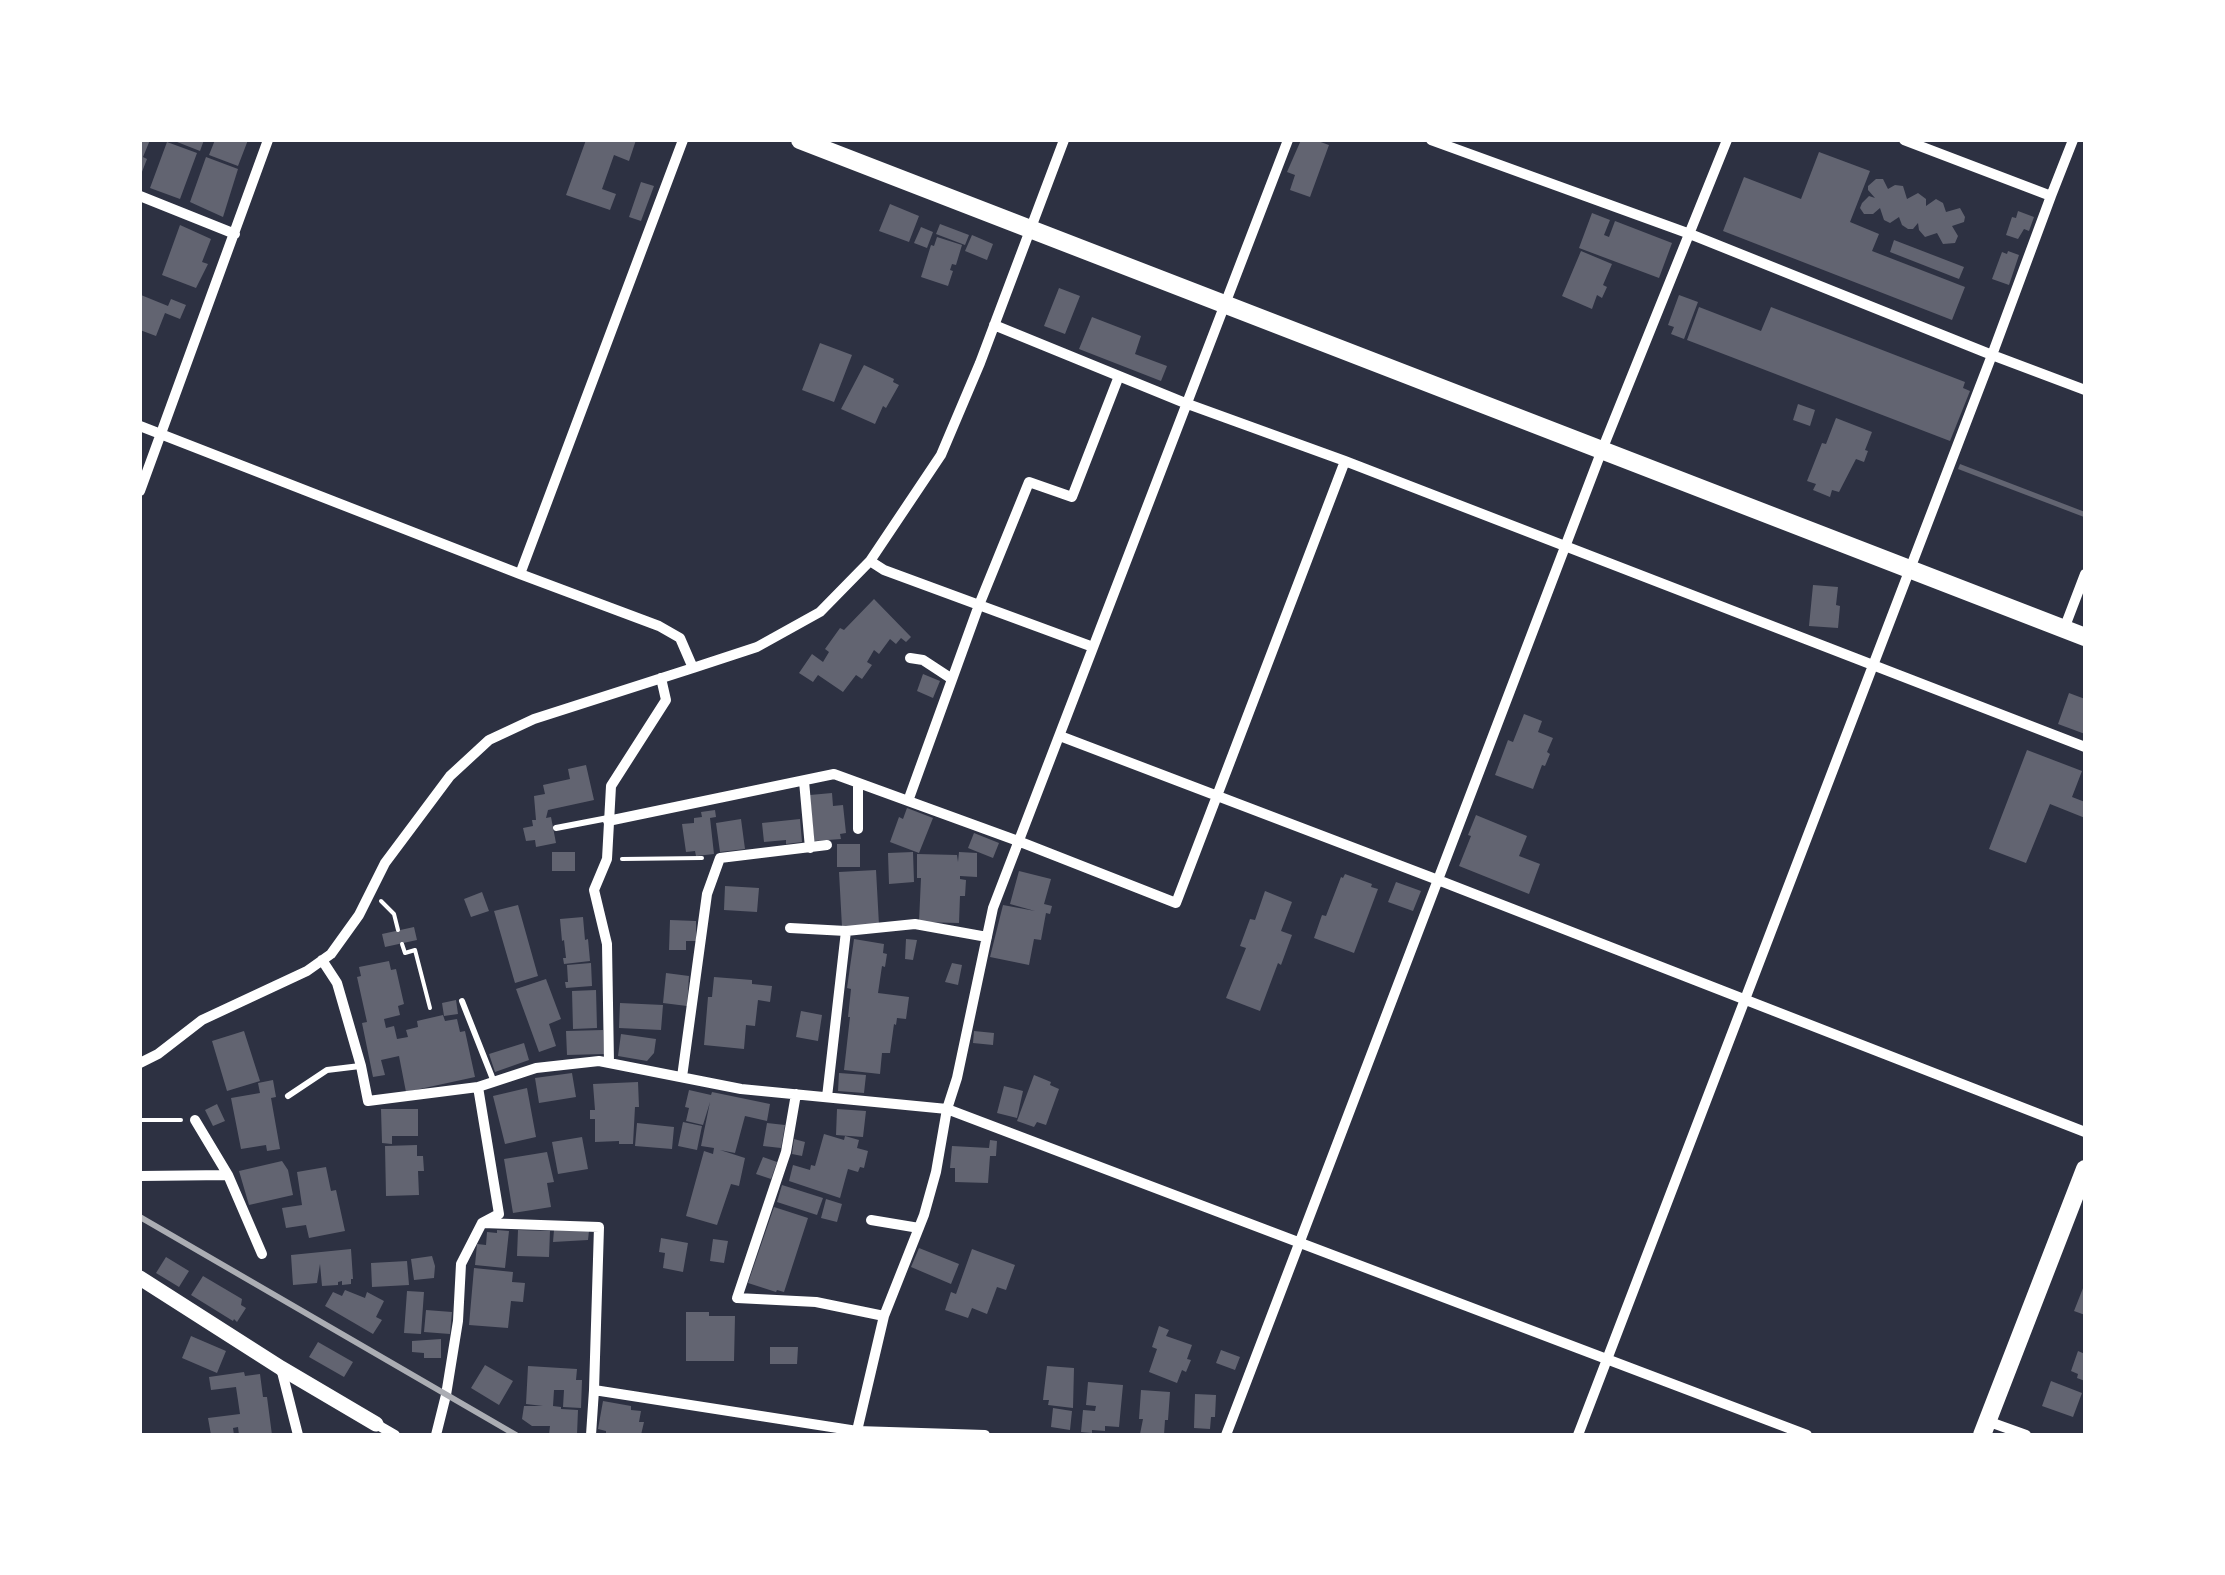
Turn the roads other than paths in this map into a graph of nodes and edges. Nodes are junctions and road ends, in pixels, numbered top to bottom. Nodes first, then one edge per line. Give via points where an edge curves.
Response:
1 (268, 140) edge
2 (684, 140) edge
3 (800, 140) edge
4 (1064, 140) edge
5 (1288, 140) edge
6 (1431, 140) edge
7 (1727, 140) edge
8 (1904, 140) edge
9 (2073, 140) edge
10 (140, 196) edge
11 (2051, 196) junction
12 (1030, 228) junction
13 (234, 234) junction
14 (1690, 234) junction
15 (1224, 303) junction
16 (994, 325) junction
17 (1992, 355) junction
18 (1119, 376) junction
19 (2085, 390) edge
20 (1186, 403) junction
21 (140, 426) edge
22 (162, 435) junction
23 (1602, 450) junction
24 (1345, 461) junction
25 (140, 491) edge
26 (1566, 546) junction
27 (870, 561) junction
28 (1910, 568) junction
29 (520, 574) junction
30 (2085, 574) edge
31 (979, 606) junction
32 (2064, 628) junction
33 (2085, 636) edge
34 (1093, 648) junction
35 (910, 658) dead end
36 (1873, 665) junction
37 (693, 668) junction
38 (661, 678) junction
39 (952, 679) junction
40 (1060, 736) junction
41 (2085, 747) edge
42 (804, 781) junction
43 (858, 783) junction
44 (1216, 796) junction
45 (908, 801) junction
46 (608, 820) junction
47 (556, 828) dead end
48 (858, 828) dead end
49 (1018, 842) junction
50 (827, 846) dead end
51 (810, 848) junction
52 (1438, 880) junction
53 (790, 928) dead end
54 (846, 931) junction
55 (986, 937) junction
56 (322, 960) junction
57 (1744, 1000) junction
58 (462, 1001) dead end
59 (140, 1063) edge
60 (609, 1063) junction
61 (361, 1066) junction
62 (682, 1077) junction
63 (494, 1082) junction
64 (478, 1087) junction
65 (796, 1094) junction
66 (288, 1096) dead end
67 (827, 1097) junction
68 (947, 1109) junction
69 (195, 1120) road end
70 (2085, 1132) edge
71 (2084, 1172) edge
72 (228, 1175) junction
73 (140, 1176) edge
74 (872, 1220) dead end
75 (482, 1223) junction
76 (919, 1228) junction
77 (1298, 1241) junction
78 (262, 1254) dead end
79 (140, 1278) edge
80 (884, 1316) junction
81 (1608, 1359) junction
82 (281, 1368) junction
83 (594, 1390) junction
84 (376, 1424) joint
85 (1985, 1428) edge
86 (856, 1433) edge
87 (298, 1435) edge
88 (396, 1435) edge
89 (436, 1435) edge
90 (591, 1435) edge
91 (985, 1435) edge
92 (1226, 1435) edge
93 (1578, 1435) edge
94 (1808, 1435) edge
95 (2026, 1435) edge

1 - 13 street
2 - 29 street
3 - 12 main road
4 - 12 street
5 - 15 street
6 - 14 street
7 - 14 street
8 - 11 street
9 - 11 street
10 - 13 street
11 - 17 street
12 - 15 main road
12 - 16 street
13 - 22 street
14 - 17 street
14 - 23 street
15 - 20 street
15 - 23 main road
16 - 18 street
16 - 27 street via 941,456
17 - 19 street
17 - 28 street
18 - 20 street
18 - 31 street via 1072,497 1029,482
20 - 24 street
20 - 34 street
21 - 22 street
22 - 25 street
22 - 29 street
23 - 26 street
23 - 28 main road
24 - 26 street
24 - 44 street
26 - 36 street
26 - 52 street
27 - 31 street
27 - 37 street via 820,612 757,647
28 - 32 main road
28 - 36 street
29 - 37 street via 660,626 680,638
30 - 32 street
31 - 34 street
31 - 39 street
32 - 33 main road
34 - 40 street
35 - 39 street
36 - 41 street
36 - 57 street
37 - 38 street
38 - 46 street via 666,700 611,786
38 - 56 street via 534,718 488,740 450,776
39 - 45 street
40 - 44 street
40 - 49 street
42 - 43 street via 834,774
42 - 46 street
42 - 51 street
43 - 45 street
43 - 48 street
44 - 49 street via 1176,903
44 - 52 street
45 - 49 street
46 - 47 lane
46 - 60 street via 607,859 594,890 607,944
49 - 55 street
50 - 51 street
51 - 62 street via 720,858 707,894
52 - 57 street
52 - 77 street
53 - 54 street
54 - 55 street via 915,924
54 - 67 street
55 - 68 street
56 - 59 street via 202,1020
56 - 61 street via 337,983
57 - 70 street
57 - 81 street
58 - 63 lane
60 - 62 street
60 - 63 street via 536,1068
61 - 64 street via 368,1101
61 - 66 lane via 327,1070
62 - 65 street
63 - 64 street
64 - 75 street via 499,1214
65 - 67 street
65 - 80 street via 786,1152 737,1298 816,1302
67 - 68 street
68 - 76 street
68 - 77 street
69 - 72 street
71 - 85 main road
72 - 73 street
72 - 78 street
74 - 76 street
75 - 83 street via 600,1228
75 - 89 street via 460,1264 458,1322
76 - 80 street
77 - 81 street
77 - 92 street
79 - 82 street
80 - 86 street
81 - 93 street
81 - 94 street
82 - 84 street
82 - 87 street
83 - 86 street
83 - 90 street
84 - 88 street
85 - 95 street
86 - 91 street

